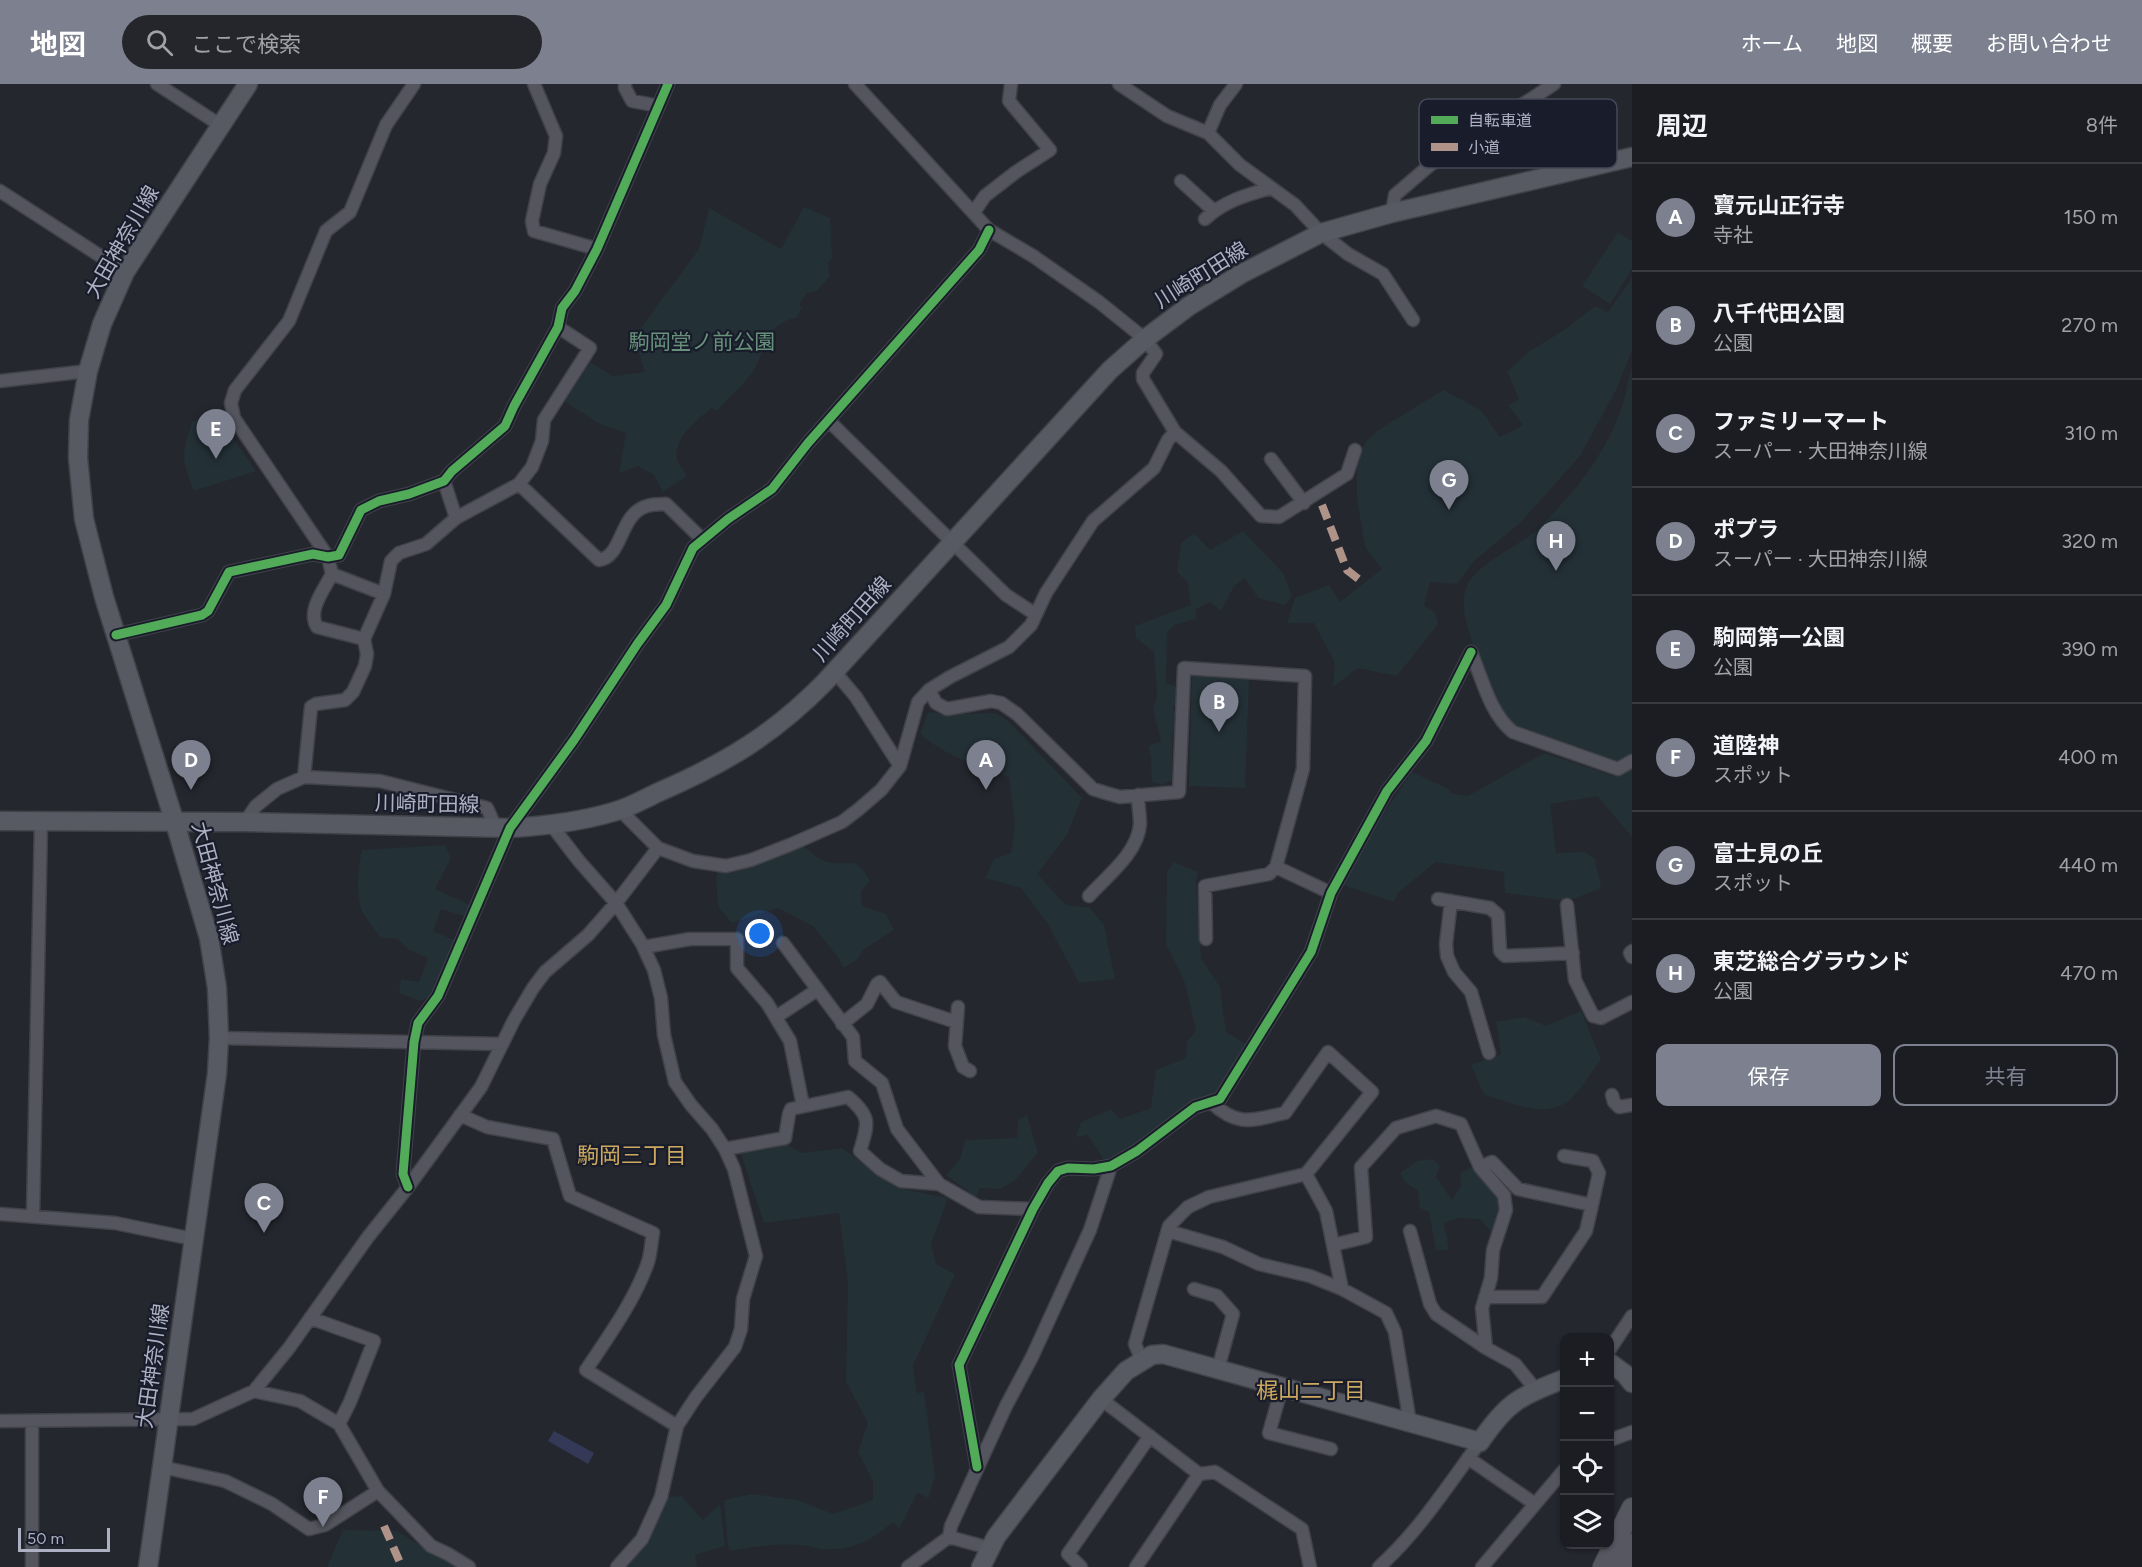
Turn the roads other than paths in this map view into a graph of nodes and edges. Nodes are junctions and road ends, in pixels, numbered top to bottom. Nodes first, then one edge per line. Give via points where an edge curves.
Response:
1 (157, 84) edge
2 (248, 84) edge
3 (414, 84) edge
4 (534, 84) edge
5 (625, 84) edge
6 (668, 84) edge
7 (855, 84) edge
8 (1011, 84) edge
9 (1119, 84) edge
10 (1236, 84) edge
11 (1554, 84) edge
12 (1532, 99) edge
13 (659, 106) junction
14 (220, 125) junction
15 (1208, 133) junction
16 (1632, 157) edge
17 (1617, 160) edge
18 (1426, 168) edge
19 (1585, 168) edge
20 (1180, 181) dead end
21 (1271, 188) junction
22 (0, 191) edge
23 (974, 212) junction
24 (1392, 213) junction
25 (989, 230) junction
26 (1321, 233) junction
27 (597, 249) junction
28 (125, 272) junction
29 (1413, 320) dead end
30 (558, 327) junction
31 (1145, 339) junction
32 (88, 371) junction
33 (0, 381) edge
34 (829, 421) junction
35 (1174, 432) junction
36 (1355, 450) dead end
37 (1271, 459) dead end
38 (444, 481) junction
39 (519, 484) junction
40 (1304, 503) junction
41 (456, 518) junction
42 (702, 539) junction
43 (952, 542) junction
44 (328, 557) junction
45 (332, 574) junction
46 (384, 594) junction
47 (1035, 614) junction
48 (116, 635) junction
49 (364, 639) junction
50 (835, 672) junction
51 (929, 690) junction
52 (1632, 761) edge
53 (900, 766) junction
54 (304, 777) junction
55 (1138, 795) junction
56 (620, 810) junction
57 (0, 821) edge
58 (41, 822) junction
59 (244, 822) junction
60 (176, 823) junction
61 (552, 826) junction
62 (503, 828) junction
63 (658, 848) junction
64 (1276, 867) junction
65 (1331, 893) junction
66 (1089, 896) dead end
67 (1438, 899) dead end
68 (1451, 901) junction
69 (616, 903) junction
70 (1567, 905) dead end
71 (1206, 939) dead end
72 (783, 943) dead end
73 (644, 947) junction
74 (1632, 951) edge
75 (1573, 953) junction
76 (1632, 957) edge
77 (817, 990) junction
78 (1632, 1002) edge
79 (958, 1007) dead end
80 (776, 1017) junction
81 (956, 1022) junction
82 (842, 1024) junction
83 (219, 1038) junction
84 (414, 1042) junction
85 (502, 1044) junction
86 (1489, 1053) dead end
87 (970, 1071) dead end
88 (1612, 1095) dead end
89 (1211, 1102) junction
90 (1632, 1105) edge
91 (803, 1106) junction
92 (460, 1115) junction
93 (725, 1149) junction
94 (1564, 1156) dead end
95 (1112, 1166) junction
96 (1480, 1167) junction
97 (1306, 1174) junction
98 (939, 1184) junction
99 (408, 1187) junction
100 (1592, 1205) junction
101 (1033, 1209) junction
102 (0, 1214) edge
103 (33, 1216) junction
104 (1167, 1231) junction
105 (1410, 1231) dead end
106 (193, 1239) junction
107 (1333, 1245) junction
108 (1342, 1288) junction
109 (1194, 1289) dead end
110 (1485, 1296) junction
111 (1632, 1316) edge
112 (310, 1318) junction
113 (1614, 1343) edge
114 (1486, 1348) junction
115 (1142, 1361) junction
116 (1614, 1366) edge
117 (1218, 1369) junction
118 (1560, 1381) edge
119 (1632, 1383) edge
120 (1282, 1387) junction
121 (1536, 1390) junction
122 (254, 1391) junction
123 (1101, 1399) junction
124 (168, 1419) junction
125 (0, 1421) edge
126 (32, 1421) junction
127 (1410, 1423) junction
128 (339, 1424) junction
129 (677, 1426) junction
130 (1632, 1432) edge
131 (1150, 1436) junction
132 (1614, 1439) edge
133 (1480, 1442) junction
134 (1331, 1449) dead end
135 (1468, 1458) junction
136 (162, 1467) junction
137 (977, 1467) junction
138 (1199, 1474) junction
139 (1560, 1475) edge
140 (378, 1491) junction
141 (1534, 1504) junction
142 (1632, 1508) edge
143 (949, 1537) junction
144 (1632, 1544) edge
145 (989, 1548) junction
146 (1383, 1566) edge
147 (32, 1567) edge
148 (148, 1567) edge
149 (469, 1567) edge
150 (618, 1567) edge
151 (909, 1567) edge
152 (981, 1567) edge
153 (1081, 1567) edge
154 (1136, 1567) edge
155 (1310, 1567) edge
156 (1482, 1567) edge
157 (1603, 1567) edge
158 (1621, 1567) edge

1 - 14 street
2 - 14 main road, 大田神奈川線
3 - 44 street via 386,125 350,212 326,231 289,321 235,390 231,403 234,418
4 - 27 street via 556,136 554,153 540,184 532,221 534,231
5 - 13 street via 632,101
6 - 13 street
7 - 23 street
8 - 23 street via 1009,101 1050,150 985,196
9 - 15 street via 1167,116
10 - 15 street via 1220,105
11 - 12 street
13 - 27 street
14 - 28 main road, 大田神奈川線
15 - 21 street via 1240,165
16 - 17 main road, 川崎町田線
18 - 24 street via 1395,195
19 - 24 main road, 川崎町田線
20 - 21 street via 1209,215 1242,196
21 - 26 street
22 - 28 street
23 - 25 street
24 - 26 main road, 川崎町田線
25 - 31 street via 1073,283
25 - 34 street via 979,250
26 - 29 street via 1383,274
26 - 31 main road, 川崎町田線 via 1241,274
27 - 30 street via 562,308
28 - 32 main road, 大田神奈川線 via 102,324
30 - 38 street via 505,426
30 - 39 street via 591,348 544,420 543,441 532,467
31 - 35 street via 1156,354 1143,379
31 - 43 main road, 川崎町田線 via 1110,370
32 - 33 street
32 - 48 main road, 大田神奈川線 via 79,420 84,519
34 - 42 street via 772,489
34 - 43 street
35 - 40 street via 1221,471 1261,516 1279,517
35 - 47 street via 1154,468 1093,521
36 - 40 street via 1347,474
37 - 40 street
38 - 41 street
38 - 44 street via 361,510 339,555
39 - 41 street
39 - 42 street via 599,560 604,560 617,546 627,520 646,506 666,504
41 - 46 street via 426,544 399,553 391,561
42 - 62 street via 693,548 666,605 574,740
43 - 47 street via 1006,595
43 - 50 main road, 川崎町田線
44 - 45 street
44 - 48 street via 314,554 229,572 202,615
45 - 46 street
45 - 49 street via 313,611 314,622 317,627
46 - 49 street
47 - 51 street via 1031,625 1009,647
48 - 60 main road, 大田神奈川線
49 - 54 street via 365,666 353,692 345,700 311,708
50 - 53 street
50 - 56 main road, 川崎町田線 via 797,711 744,749 699,775
51 - 53 street via 918,702
51 - 55 street via 936,703 947,709 991,701 1001,703 1093,789 1120,797
52 - 65 street via 1618,769 1513,732 1496,711 1471,652 1426,741 1387,791
53 - 63 street via 881,790 842,822 751,860 726,866 693,861
54 - 59 street via 277,789
54 - 62 street via 380,781 446,797 487,808
55 - 64 street via 1179,792 1184,668 1305,676 1303,770
55 - 66 street via 1140,825 1135,842
56 - 61 main road, 川崎町田線
56 - 63 street
57 - 58 main road, 川崎町田線
58 - 60 main road, 川崎町田線
58 - 103 street
59 - 60 main road, 川崎町田線
59 - 62 main road, 川崎町田線
60 - 83 main road, 大田神奈川線 via 209,938
61 - 62 main road, 川崎町田線
61 - 69 street
62 - 84 street via 438,996 418,1023
63 - 69 street
64 - 65 street
64 - 71 street via 1269,874 1205,886
65 - 89 street via 1311,952 1220,1099
67 - 68 street
68 - 75 street via 1495,911 1500,951 1505,956
68 - 86 street via 1447,956 1454,972 1472,992
69 - 73 street
69 - 85 street via 588,935 545,972
70 - 75 street
72 - 77 street
73 - 80 street via 690,939 737,939 737,968
73 - 93 street via 661,998 664,1035 675,1082
74 - 76 street
75 - 78 street via 1575,980 1593,1016 1601,1018
77 - 80 street
77 - 82 street
79 - 81 street
80 - 91 street via 790,1041
81 - 82 street via 896,1002 880,982 867,1004
81 - 87 street via 955,1046 963,1067
82 - 98 street via 853,1037 855,1061 882,1083 897,1129
83 - 84 street
83 - 106 main road, 大田神奈川線
84 - 85 street
84 - 99 street via 404,1174
85 - 92 street via 481,1087
88 - 90 street via 1618,1107
89 - 95 street via 1195,1107
89 - 97 street via 1221,1112 1246,1122 1286,1113 1328,1052 1372,1092
91 - 93 street via 791,1109 785,1138
91 - 98 street via 848,1097 863,1109 867,1127 860,1151 900,1182
92 - 99 street
92 - 129 street via 487,1127 553,1139 570,1196 653,1233 648,1263 636,1289 586,1370
93 - 129 street via 734,1169 756,1256 735,1347
94 - 100 street via 1593,1161 1599,1173
95 - 101 street via 1058,1172
95 - 137 street via 1090,1230
96 - 100 street via 1492,1162 1518,1189
96 - 107 street via 1461,1124 1436,1116 1396,1128 1361,1167 1366,1237
96 - 110 street via 1504,1195 1506,1210 1493,1250
97 - 104 street via 1209,1197 1188,1207
97 - 107 street via 1326,1211
98 - 101 street via 979,1207
99 - 112 street
100 - 110 street via 1586,1231 1542,1297
101 - 137 street via 959,1365
102 - 103 street
103 - 106 street via 115,1223
104 - 108 street via 1223,1247 1258,1264
104 - 115 street via 1135,1344
105 - 114 street via 1430,1305 1436,1314
106 - 124 main road, 大田神奈川線
107 - 108 street
108 - 127 street via 1386,1314 1391,1323
109 - 117 street via 1216,1296 1233,1314
110 - 114 street via 1482,1308
111 - 113 street
112 - 122 street
112 - 128 street via 374,1341
114 - 121 street via 1515,1364
115 - 117 main road via 1163,1354
115 - 123 main road via 1126,1371
116 - 119 main road
117 - 120 main road
118 - 121 main road
120 - 127 main road
120 - 134 street via 1269,1433
121 - 133 main road via 1503,1411
122 - 124 street via 193,1419
122 - 128 street via 300,1401
123 - 131 street
123 - 145 main road
124 - 126 street
124 - 136 main road, 大田神奈川線
125 - 126 street
126 - 147 street
127 - 133 main road
128 - 140 street
129 - 150 street via 661,1497 642,1539
130 - 132 street
131 - 138 street
131 - 153 street via 1068,1554
133 - 135 street
135 - 141 street
135 - 146 street
136 - 140 street via 225,1481 272,1504 309,1529 325,1525
136 - 148 main road, 大田神奈川線
137 - 143 street
138 - 154 street
138 - 155 street via 1215,1472 1302,1529
139 - 141 street
140 - 149 street via 431,1546
141 - 156 street
142 - 157 main road
143 - 145 street
143 - 151 street
144 - 158 main road
145 - 152 main road

